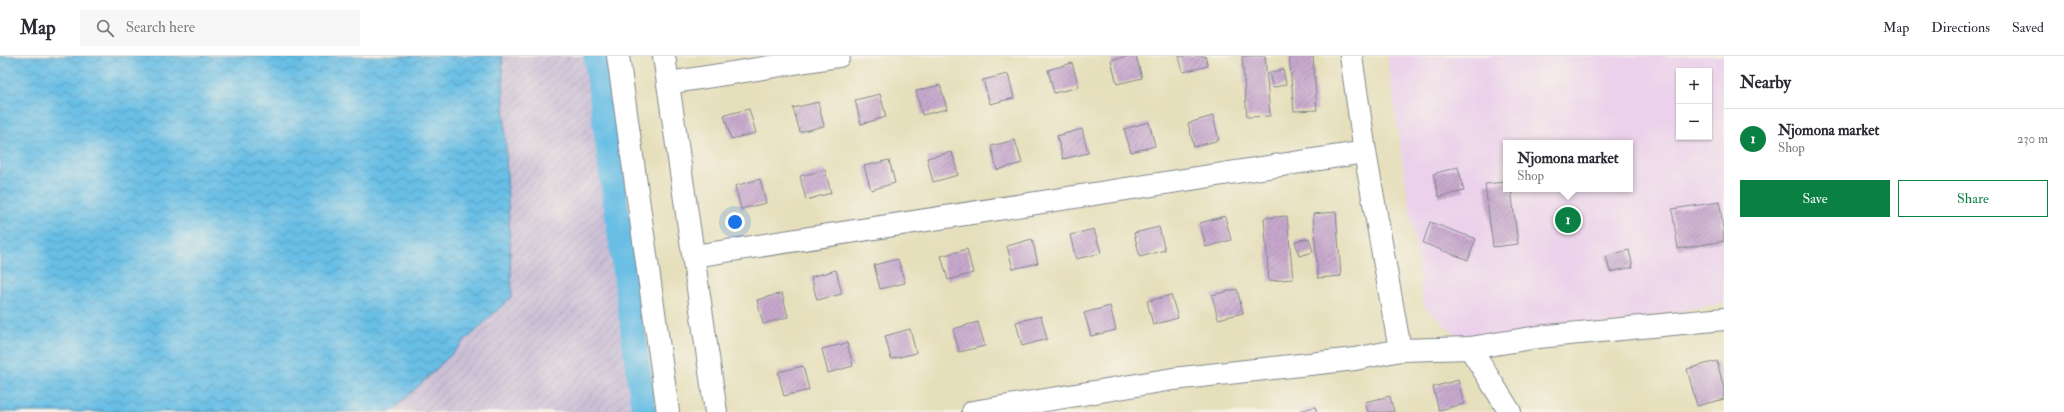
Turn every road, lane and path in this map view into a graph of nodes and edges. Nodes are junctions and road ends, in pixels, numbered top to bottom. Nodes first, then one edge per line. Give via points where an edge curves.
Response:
1 (618, 56) edge
2 (664, 56) edge
3 (839, 56) edge
4 (1352, 56) edge
5 (668, 83) junction
6 (1364, 152) junction
7 (694, 256) junction
8 (1724, 319) edge
9 (1470, 348) junction
10 (1400, 350) junction
11 (668, 412) edge
12 (716, 412) edge
13 (973, 412) edge
14 (1510, 412) edge

1 - 11 lane
2 - 5 lane
3 - 5 lane
4 - 6 lane
5 - 7 lane
6 - 7 lane
6 - 10 lane
7 - 12 lane
8 - 9 lane via 1538,337
9 - 10 lane
9 - 14 lane
10 - 13 lane via 1355,359 1173,379

